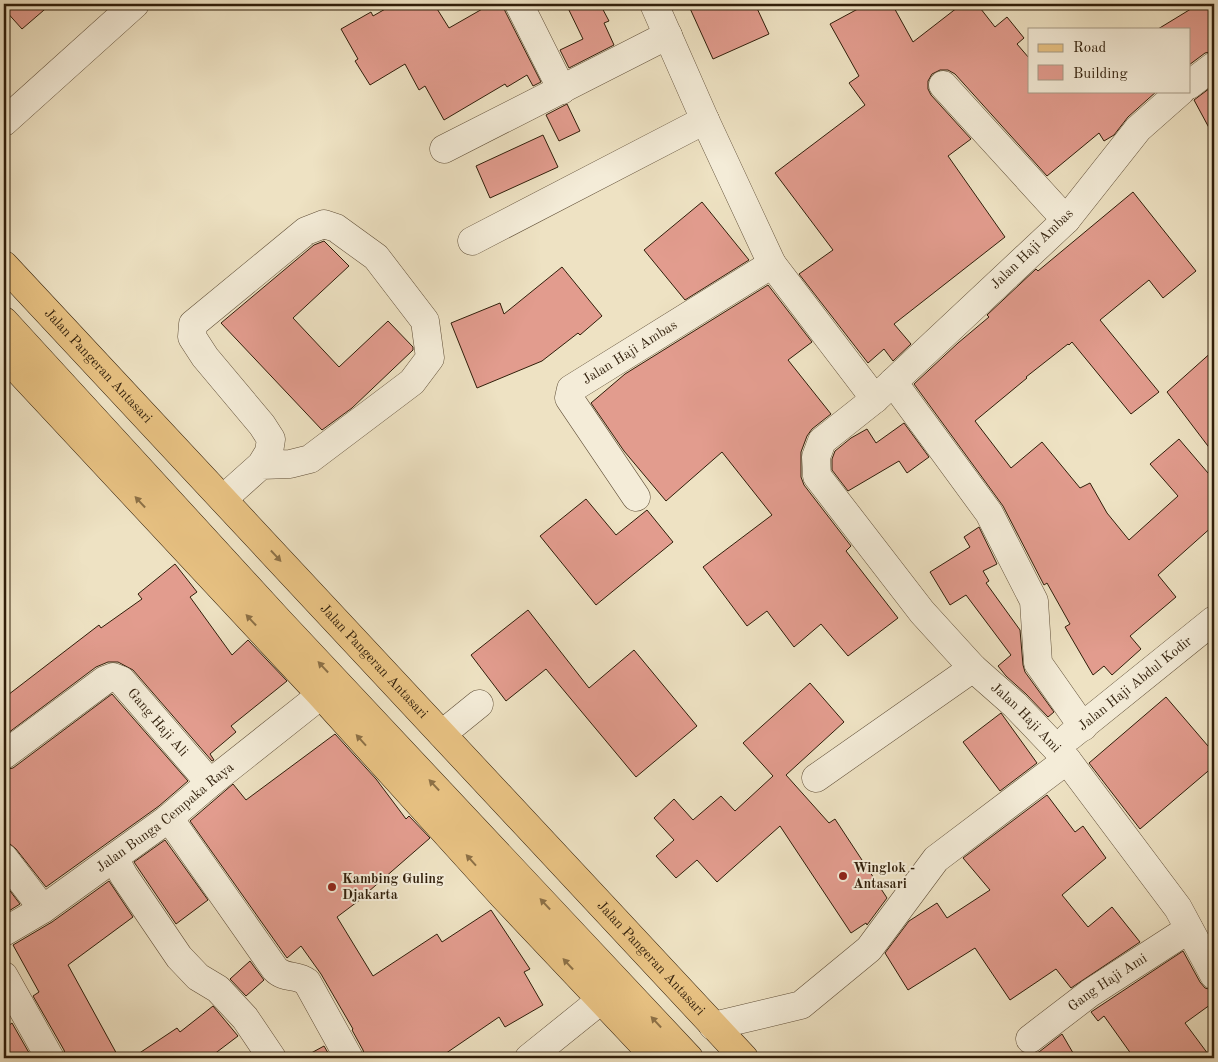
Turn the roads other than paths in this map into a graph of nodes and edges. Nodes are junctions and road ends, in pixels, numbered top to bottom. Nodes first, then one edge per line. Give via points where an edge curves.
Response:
1 (135, 4) edge
2 (519, 4) edge
3 (654, 4) edge
4 (668, 35) junction
5 (1214, 66) edge
6 (1190, 84) edge
7 (943, 85) dead end
8 (562, 90) junction
9 (1180, 92) edge
10 (705, 120) junction
11 (4, 122) edge
12 (444, 149) dead end
13 (1066, 220) junction
14 (472, 241) dead end
15 (772, 264) junction
16 (4, 265) edge
17 (4, 285) edge
18 (4, 321) edge
19 (4, 355) edge
20 (884, 391) junction
21 (261, 465) junction
22 (817, 476) joint
23 (636, 497) dead end
24 (223, 499) junction
25 (1214, 620) edge
26 (973, 668) junction
27 (321, 695) junction
28 (479, 704) dead end
29 (1083, 727) junction
30 (442, 734) junction
31 (1061, 754) junction
32 (4, 755) edge
33 (816, 778) dead end
34 (210, 783) junction
35 (169, 818) junction
36 (4, 858) edge
37 (114, 858) junction
38 (43, 909) junction
39 (1189, 929) junction
40 (4, 932) edge
41 (1214, 975) edge
42 (4, 976) edge
43 (601, 1000) junction
44 (713, 1026) junction
45 (1030, 1039) dead end
46 (50, 1058) edge
47 (272, 1058) edge
48 (349, 1058) edge
49 (529, 1058) edge
50 (656, 1058) edge
51 (689, 1058) edge
52 (723, 1058) edge
53 (744, 1058) edge

1 - 11 street
2 - 8 street
3 - 4 street
4 - 8 street
4 - 10 street
5 - 6 street
7 - 13 street
8 - 12 street
9 - 13 street, Jalan Haji Ambas via 1138,129
10 - 14 street
10 - 15 street
13 - 20 street, Jalan Haji Ambas
15 - 20 street
15 - 23 street, Jalan Haji Ambas via 571,389 570,398
16 - 24 main road, Jalan Pangeran Antasari
17 - 52 main road via 297,605
51 -> 18 main road
27 -> 19 main road
20 - 22 street, Jalan Haji Ambas via 822,441 816,457
20 - 29 street via 989,513 1034,601 1038,663
21 - 21 street via 269,452 271,439 205,358 192,338 193,324 306,231 324,224 336,228 376,257 425,321 430,358 412,382 310,459 290,464
21 - 24 street
22 - 26 street, Jalan Haji Ami via 922,612
24 -> 30 main road, Jalan Pangeran Antasari
25 - 29 street, Jalan Haji Abdul Kodir
26 - 31 street, Jalan Haji Ami via 1015,705
26 - 33 street
27 - 34 street, Jalan Bunga Cempaka Raya
43 -> 27 main road
28 - 30 street
29 - 31 street, Jalan Haji Abdul Kodir
30 - 44 main road, Jalan Pangeran Antasari
31 - 39 street, Jalan Haji Ami via 1178,908
31 - 44 street, Jalan Haji Abdul Kodir via 936,858 869,949 800,1005
32 - 34 street, Gang Haji Ali via 113,677 121,680
34 - 35 street, Jalan Bunga Cempaka Raya
35 - 37 street, Jalan Bunga Cempaka Raya
35 - 48 street via 275,969 282,975 307,982
36 - 38 street
37 - 38 street, Jalan Bunga Cempaka Raya
37 - 47 street via 179,957 198,977 218,989
38 - 40 street, Jalan Bunga Cempaka Raya
39 - 41 street, Jalan Haji Ami
39 - 45 street, Gang Haji Ami via 1090,993
42 - 46 street
43 - 49 street
43 - 50 main road
44 - 53 main road, Jalan Pangeran Antasari

